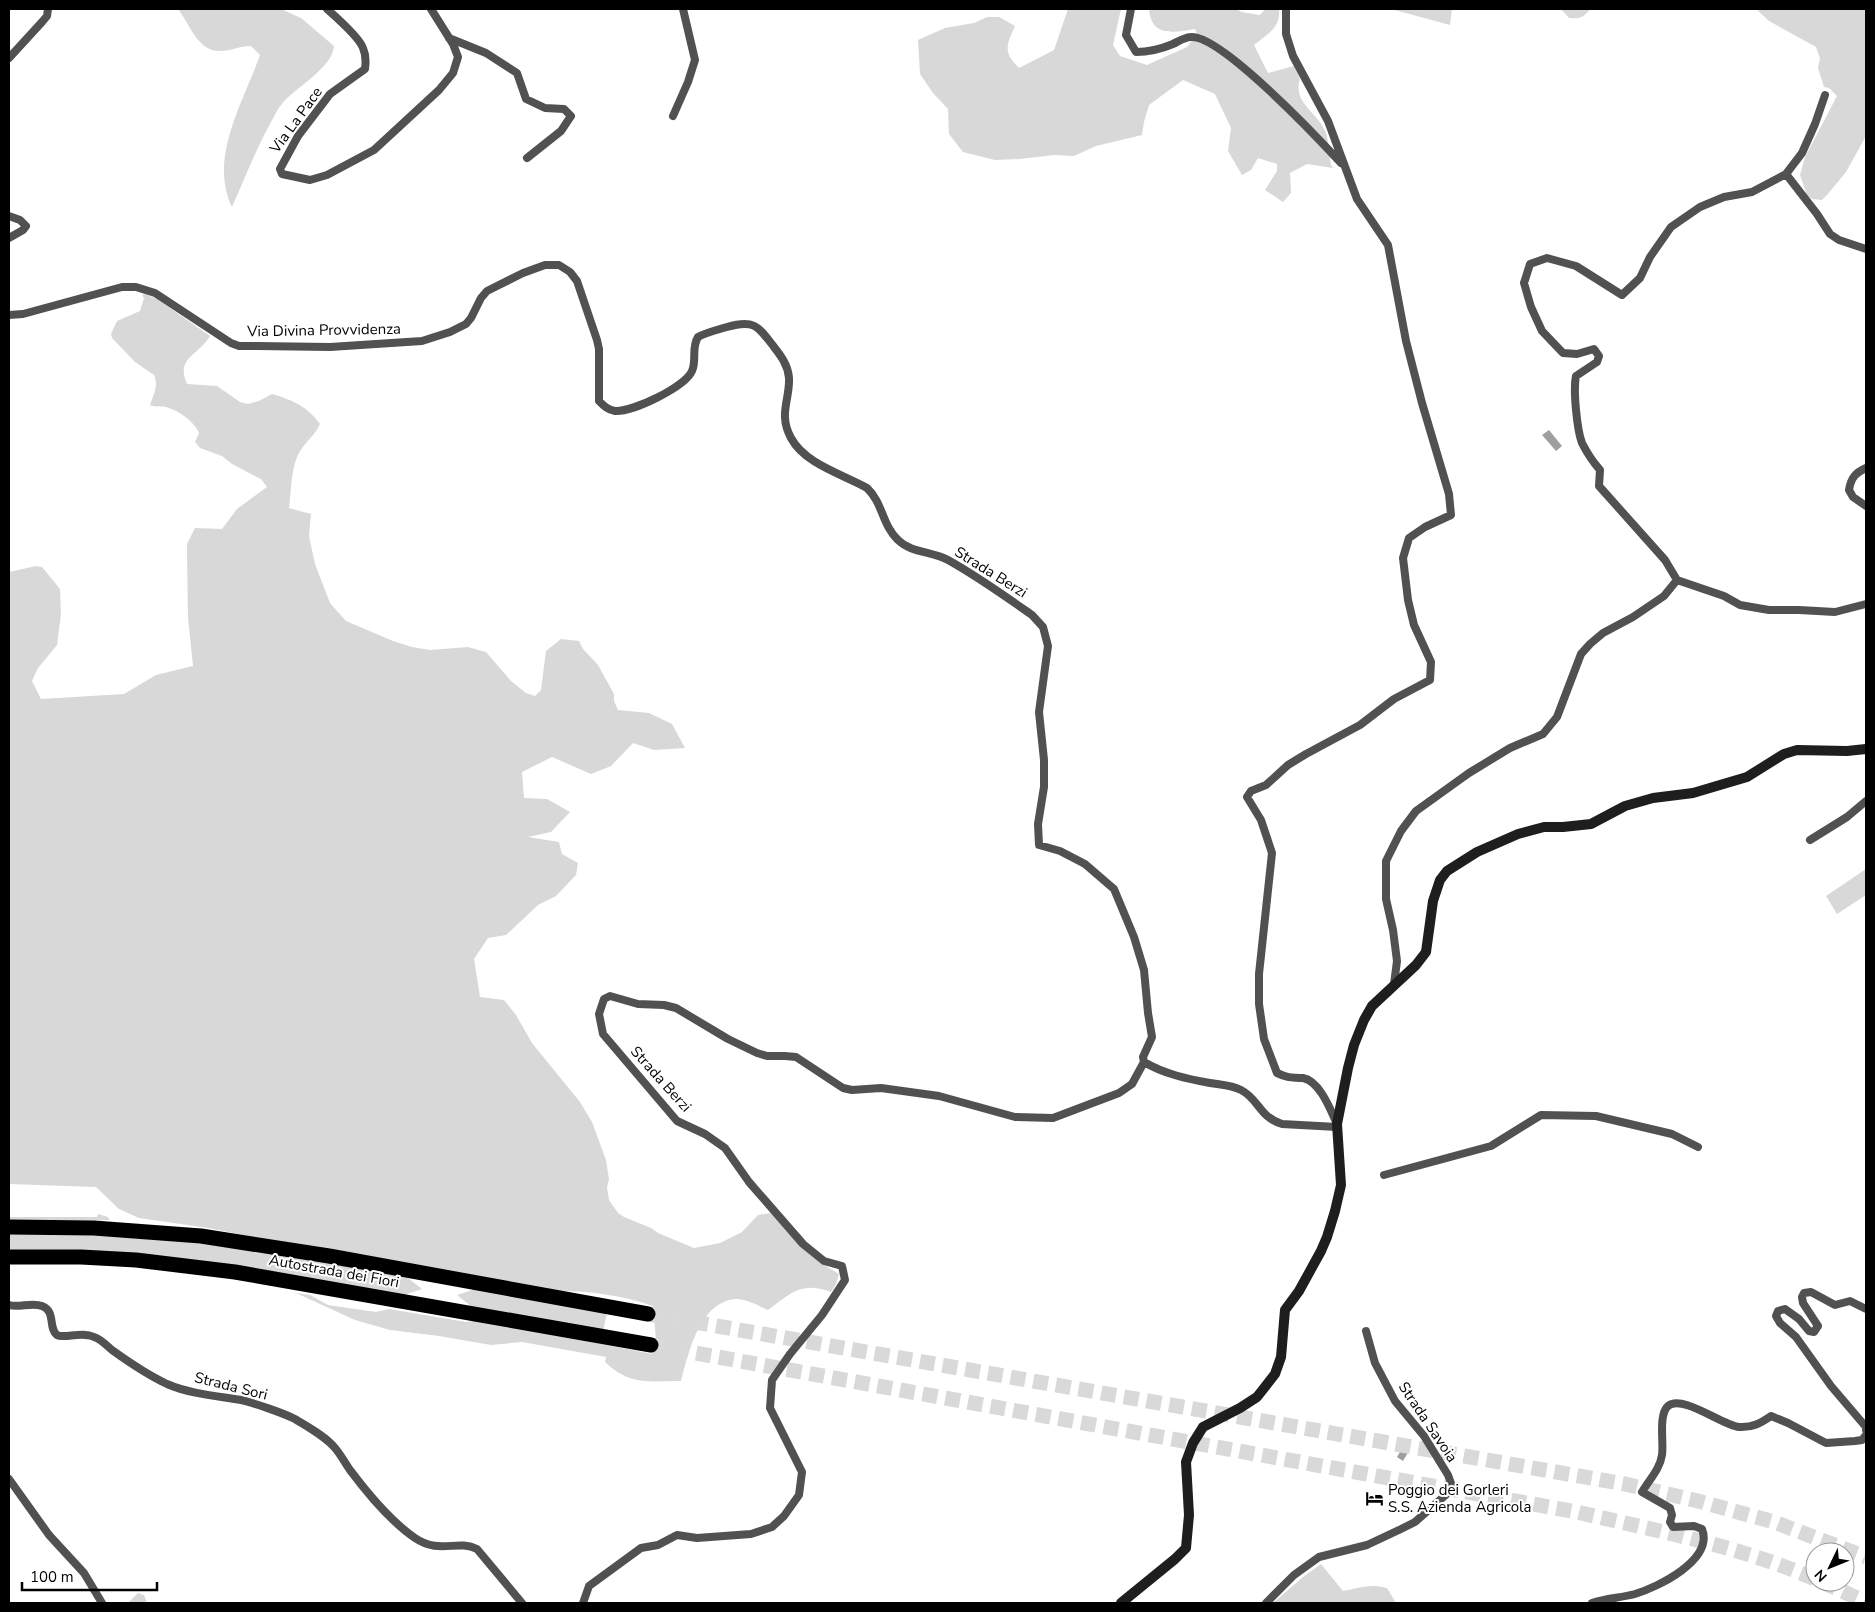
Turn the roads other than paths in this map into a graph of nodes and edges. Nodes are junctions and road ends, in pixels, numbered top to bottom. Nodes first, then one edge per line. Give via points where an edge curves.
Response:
1 (48, 9) edge
2 (327, 9) edge
3 (431, 9) edge
4 (683, 9) edge
5 (1131, 9) edge
6 (1286, 9) edge
7 (449, 38) junction
8 (9, 58) edge
9 (1825, 95) dead end
10 (673, 116) dead end
11 (527, 158) dead end
12 (1343, 165) junction
13 (1786, 174) junction
14 (9, 216) edge
15 (9, 238) edge
16 (1866, 249) edge
17 (570, 272) joint
18 (9, 315) edge
19 (1866, 468) edge
20 (1866, 506) edge
21 (1677, 580) junction
22 (1866, 604) edge
23 (1866, 749) edge
24 (1866, 801) edge
25 (1810, 840) dead end
26 (1394, 984) junction
27 (1144, 1062) junction
28 (1337, 1126) junction
29 (1698, 1147) dead end
30 (1384, 1174) dead end
31 (9, 1227) edge
32 (9, 1257) edge
33 (9, 1305) edge
34 (1866, 1309) edge
35 (648, 1314) tunnel mouth
36 (1366, 1331) dead end
37 (651, 1345) tunnel mouth
38 (1866, 1430) edge
39 (1866, 1435) edge
40 (9, 1480) edge
41 (102, 1603) edge
42 (522, 1603) edge
43 (583, 1603) edge
44 (1121, 1603) edge
45 (1266, 1603) edge
46 (1592, 1603) edge

1 - 8 street via 47,16
2 - 7 street, Via La Pace via 363,47 365,68 330,94 298,136 280,169 289,177 319,178 374,150 453,73 458,57
3 - 7 street, Via La Pace
4 - 10 street via 695,60
5 - 12 street via 1126,35 1136,52 1163,48 1190,37 1211,43 1296,115
6 - 12 street via 1286,34 1293,56 1328,121
7 - 11 street via 486,52 517,73 526,99 545,108 564,109 570,116 562,131
9 - 13 street via 1802,153
12 - 28 street via 1357,199 1388,245 1406,341 1450,494 1451,515 1409,538 1403,558 1414,626 1431,662 1430,680 1394,699 1360,725 1288,765 1247,797 1272,853 1259,974 1264,1040 1277,1073 1289,1079 1305,1078 1314,1083
13 - 16 street via 1830,234
13 - 21 street via 1752,192 1724,197 1700,207 1671,228 1650,257 1640,278 1622,294 1576,266 1547,258 1530,264 1524,283 1542,331 1563,353 1577,354 1594,349 1599,356 1597,362 1576,376 1574,386 1581,442 1600,470 1599,486 1665,560
14 - 15 street via 26,226
17 - 18 street, Via Divina Provvidenza via 553,264 523,273 487,291 471,318 459,328 407,343 239,346 154,293 136,287 122,287
17 - 27 street, Strada Berzi via 597,340 599,401 604,406 614,410 630,409 660,396 684,379 692,370 698,337 742,322 756,326 787,367 789,383 785,420 791,439 798,447 816,462 867,488 881,507 892,534 904,545 947,559 1038,620 1048,646 1039,712 1044,760 1039,845 1085,864 1114,889 1144,970 1152,1037
19 - 20 street via 1856,473 1848,490
21 - 22 street via 1740,605 1769,610 1835,612
21 - 26 street via 1664,596 1602,634 1581,654 1557,717 1543,734 1510,748 1469,773 1416,811 1401,831 1386,861 1386,899 1397,961
23 - 26 main road via 1797,750 1784,754 1747,777 1693,793 1624,806 1591,824 1544,827 1497,842 1447,871 1440,880 1433,900 1426,952
24 - 25 street
26 - 28 main road via 1372,1006 1364,1020 1348,1068
27 - 28 street via 1167,1073 1232,1086 1250,1097 1264,1115 1275,1122
27 - 43 street, Strada Berzi via 1132,1084 1120,1092 1053,1118 1015,1116 939,1096 881,1088 843,1088 796,1057 757,1053 676,1008 638,1004 610,996 604,999 599,1014 604,1034 677,1121 725,1148 748,1182 803,1244 824,1261 842,1266 845,1280 772,1380 770,1408 802,1472 799,1495 784,1516 772,1527 751,1534 697,1538 677,1535 658,1545 641,1548 589,1586
28 - 44 main road via 1341,1185 1335,1211 1321,1251 1285,1310 1281,1357 1275,1374 1256,1397 1203,1428 1186,1462 1189,1516 1186,1548
29 - 30 street via 1672,1134 1596,1116 1541,1115 1490,1146
31 - 35 highway, Autostrada dei Fiori via 94,1228 200,1236
32 - 37 highway, Autostrada dei Fiori via 136,1260 208,1268
33 - 42 street, Strada Sori via 43,1306 49,1311 57,1334 81,1333 95,1337 139,1369 169,1384 244,1401 293,1418 334,1447 376,1501 404,1530 432,1546 470,1545 477,1549
34 - 38 street via 1850,1301 1834,1305 1811,1292 1804,1292 1804,1303 1818,1326 1814,1332 1785,1309 1778,1311 1776,1316 1796,1337
36 - 45 street, Strada Savoia via 1375,1363 1395,1401 1424,1436 1452,1486 1414,1522 1401,1529 1368,1545 1319,1557 1294,1575
39 - 46 street via 1862,1440 1826,1443 1771,1416 1758,1425 1737,1427 1677,1402 1670,1404 1663,1418 1662,1456 1642,1492 1670,1508 1673,1527 1702,1529 1704,1541 1695,1558 1682,1571 1641,1592
40 - 41 street via 50,1535 84,1573

